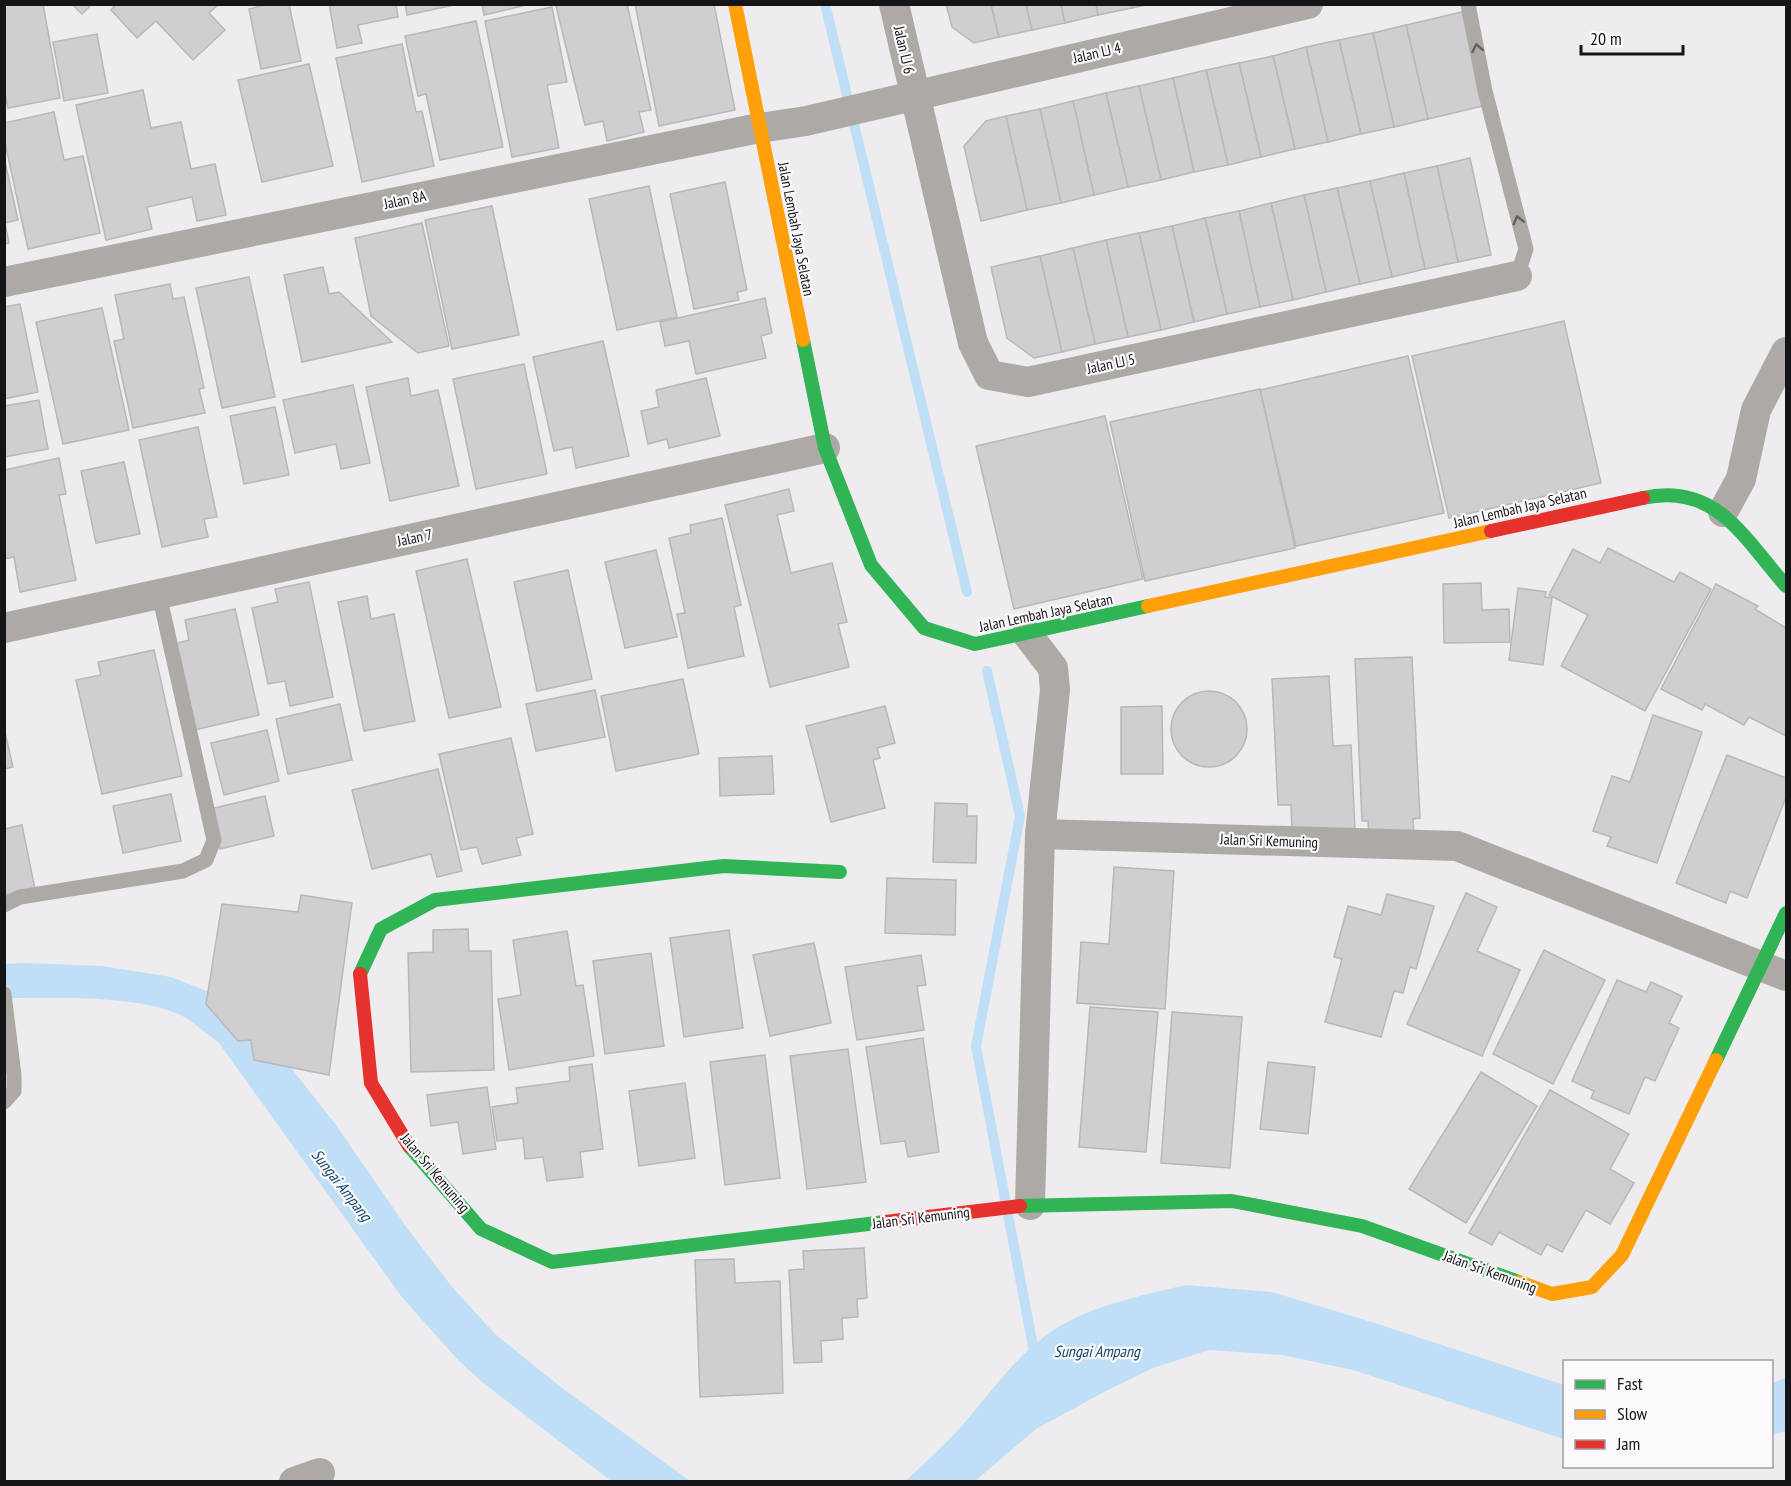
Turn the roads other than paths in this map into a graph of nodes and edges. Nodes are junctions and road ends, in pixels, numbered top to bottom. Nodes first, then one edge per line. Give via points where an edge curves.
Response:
1 (735, 4) edge
2 (894, 4) edge
3 (1308, 4) edge
4 (1468, 4) edge
5 (915, 95) junction
6 (806, 121) joint
7 (759, 128) junction
8 (1517, 276) joint
9 (4, 282) edge
10 (1786, 352) edge
11 (825, 448) junction
12 (1723, 512) junction
13 (1786, 586) edge
14 (159, 594) junction
15 (4, 628) edge
16 (1027, 634) junction
17 (1040, 834) junction
18 (840, 872) dead end
19 (4, 905) edge
20 (1786, 913) edge
21 (1774, 971) edge
22 (4, 994) edge
23 (4, 1102) edge
24 (1024, 1206) junction

1 - 7 street, Jalan Lembah Jaya Selatan
2 - 5 street, Jalan LJ 6
3 - 5 street, Jalan LJ 4
8 -> 4 lane via 1526,249 1485,91
5 - 6 street, Jalan LJ 4
5 - 8 street, Jalan LJ 5 via 973,343 989,375 1028,382
6 - 7 street, Jalan 8A
7 - 9 street, Jalan 8A
7 - 11 street, Jalan Lembah Jaya Selatan
10 - 12 street via 1756,410 1741,479
11 - 14 street, Jalan 7
11 - 16 street, Jalan Lembah Jaya Selatan via 871,565 924,628 975,644
12 - 13 street, Jalan Lembah Jaya Selatan
12 - 16 street, Jalan Lembah Jaya Selatan via 1690,496 1652,495
14 - 15 street, Jalan 7
14 - 19 lane via 214,840 206,860 183,871 20,897
16 - 17 street via 1053,668 1055,690
17 - 21 street, Jalan Sri Kemuning via 1457,846
17 - 24 street
18 - 24 street, Jalan Sri Kemuning via 724,866 435,900 381,929 359,975 371,1083 410,1148 482,1229 552,1262
20 - 21 street, Jalan Sri Kemuning
21 - 24 street, Jalan Sri Kemuning via 1622,1256 1592,1287 1552,1294 1362,1226 1232,1201
22 - 23 lane via 14,1091

